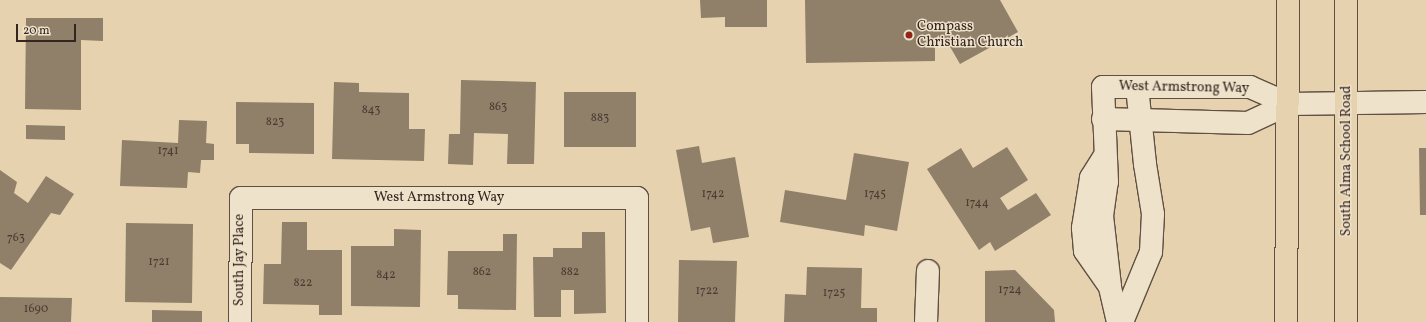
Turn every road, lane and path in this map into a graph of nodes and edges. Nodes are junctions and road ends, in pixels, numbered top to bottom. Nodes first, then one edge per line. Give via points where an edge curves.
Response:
1 (1288, 0) edge
2 (1346, 0) edge
3 (1137, 87) junction
4 (1348, 102) junction
5 (1426, 102) edge
6 (1289, 104) junction
7 (1103, 119) junction
8 (1140, 119) junction
9 (241, 198) joint
10 (928, 271) dead end
11 (240, 322) edge
12 (637, 322) edge
13 (926, 322) edge
14 (1118, 322) edge
15 (1122, 322) edge
16 (1286, 322) edge
17 (1346, 322) edge

1 - 6 main road
2 - 4 main road, South Alma School Road
3 - 6 street, West Armstrong Way via 1250,87
3 - 7 street, West Armstrong Way via 1103,87
3 - 8 street
4 - 5 street
4 - 6 street
4 - 17 main road, South Alma School Road
6 - 8 street via 1248,123
6 - 16 main road
7 - 8 street
7 - 14 street via 1107,182 1102,216 1110,286
8 - 15 street via 1153,214 1151,252
9 - 11 street, South Jay Place
9 - 12 street, West Armstrong Way via 637,198
10 - 13 street

